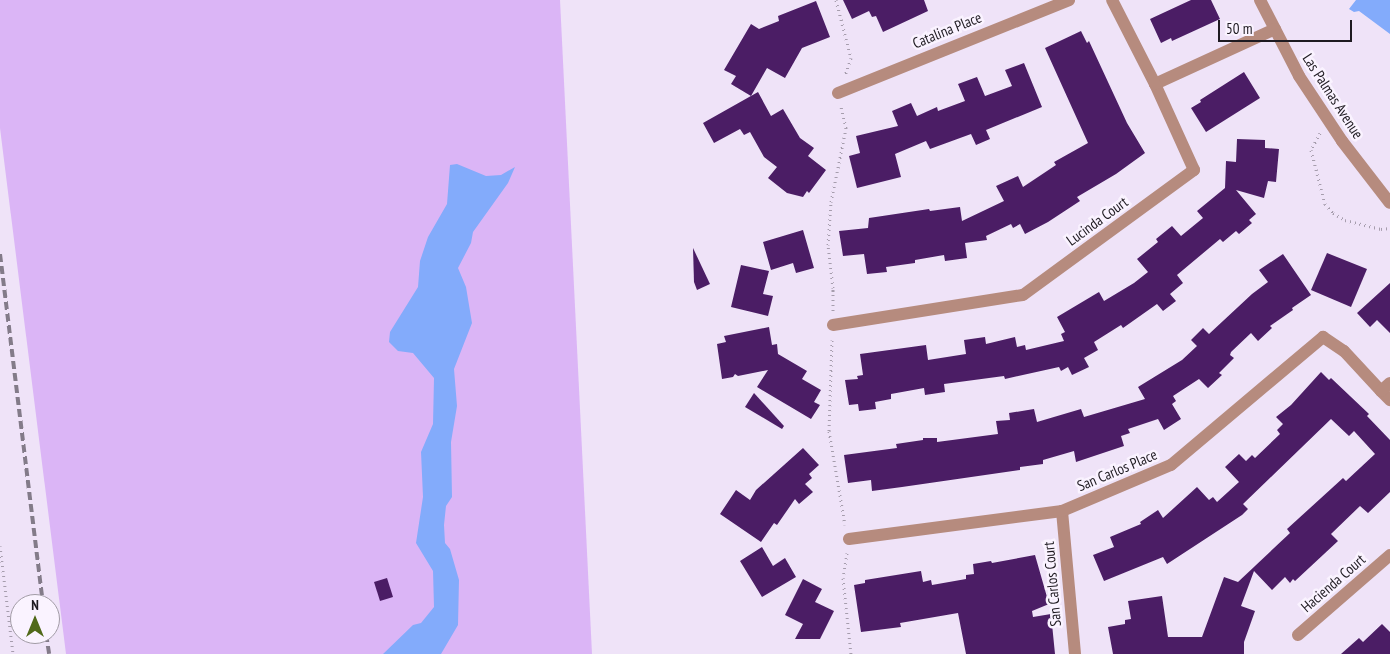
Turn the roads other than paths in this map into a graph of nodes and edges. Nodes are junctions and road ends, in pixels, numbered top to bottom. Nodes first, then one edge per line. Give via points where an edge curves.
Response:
1 (1069, 0) edge
2 (1112, 0) edge
3 (1260, 0) edge
4 (1275, 29) junction
5 (1155, 84) junction
6 (838, 93) road end
7 (1390, 203) edge
8 (833, 325) road end
9 (1387, 391) edge
10 (1062, 511) junction
11 (849, 539) road end
12 (1390, 555) edge
13 (1298, 635) dead end
14 (1075, 654) edge

1 - 6 street, Catalina Place
2 - 5 street, Lucinda Court
3 - 4 street, Las Palmas Avenue
4 - 5 street
4 - 7 street, Las Palmas Avenue via 1299,76 1327,119
5 - 8 street, Lucinda Court via 1194,170 1023,295
9 - 10 street, San Carlos Place via 1344,351 1323,337 1171,465
10 - 11 street, San Carlos Place
10 - 14 street, San Carlos Court
12 - 13 street, Hacienda Court

